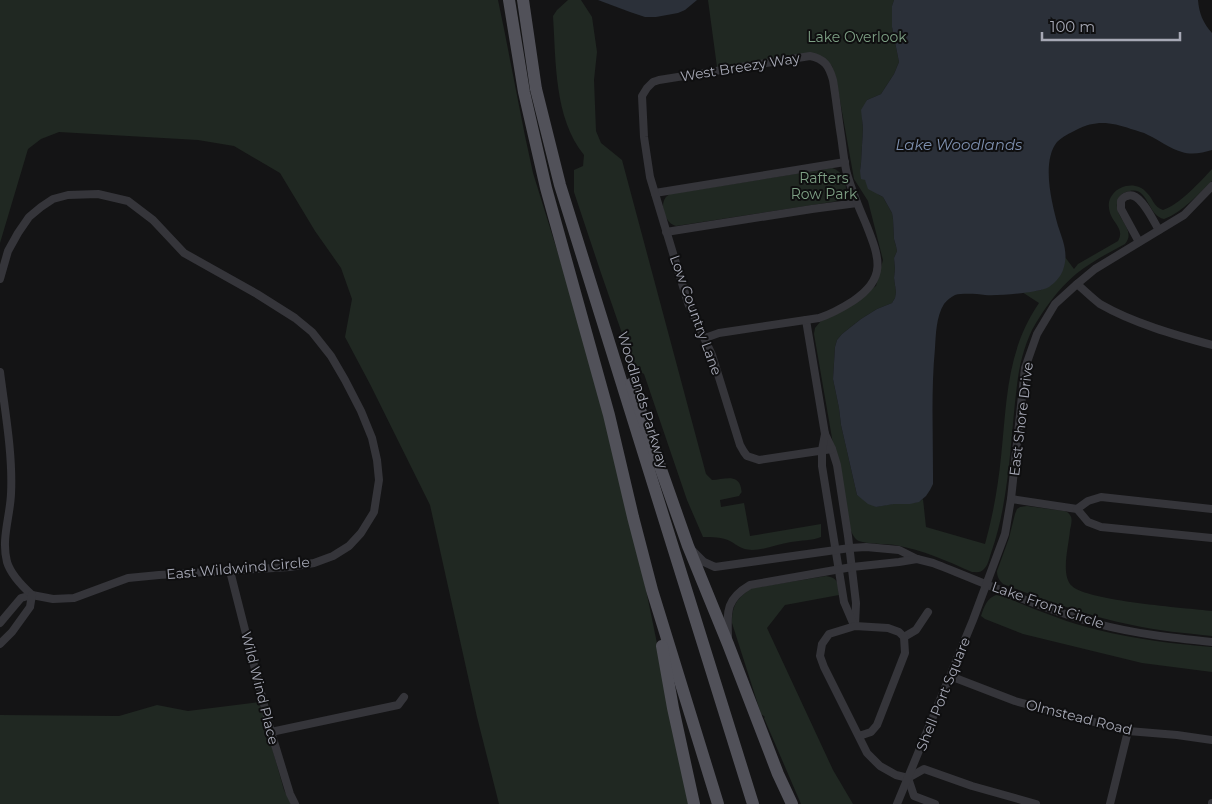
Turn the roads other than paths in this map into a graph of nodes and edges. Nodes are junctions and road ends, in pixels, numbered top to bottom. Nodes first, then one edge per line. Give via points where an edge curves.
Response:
1 (509, 0) edge
2 (523, 0) edge
3 (647, 88) joint
4 (845, 162) junction
5 (1212, 186) edge
6 (655, 193) junction
7 (857, 203) junction
8 (1159, 230) junction
9 (666, 232) junction
10 (1139, 242) junction
11 (587, 270) junction
12 (0, 279) edge
13 (1076, 284) junction
14 (806, 320) junction
15 (705, 338) junction
16 (1212, 345) edge
17 (0, 372) edge
18 (824, 434) junction
19 (832, 449) junction
20 (822, 450) junction
21 (1012, 499) junction
22 (1077, 509) junction
23 (1212, 509) edge
24 (1212, 538) edge
25 (688, 546) junction
26 (850, 548) junction
27 (835, 549) junction
28 (917, 559) junction
29 (852, 567) junction
30 (839, 569) junction
31 (230, 571) junction
32 (986, 584) junction
33 (652, 590) junction
34 (32, 595) junction
35 (928, 612) dead end
36 (0, 623) edge
37 (855, 626) junction
38 (904, 637) junction
39 (1212, 642) edge
40 (0, 644) edge
41 (728, 644) junction
42 (950, 676) junction
43 (404, 697) dead end
44 (1128, 730) junction
45 (271, 732) junction
46 (859, 736) junction
47 (1212, 740) edge
48 (908, 778) junction
49 (295, 804) edge
50 (694, 804) edge
51 (718, 804) edge
52 (753, 804) edge
53 (792, 804) edge
54 (897, 804) edge
55 (935, 804) edge
56 (1036, 804) edge
57 (1110, 804) edge

1 - 33 main road via 524,92 546,188 609,415
2 - 11 main road, Woodlands Parkway via 536,89 560,185
3 - 4 street, West Breezy Way via 658,80 810,56 819,58 830,70 833,80
3 - 6 street, Low Country Lane via 642,96 644,137
4 - 6 street
4 - 7 street
5 - 8 street, East Shore Drive via 1184,215
6 - 9 street, Low Country Lane
7 - 9 street
7 - 14 street via 878,258 871,285 829,315
8 - 10 street, East Shore Drive
8 - 10 street via 1140,200 1133,195 1126,196 1121,201 1121,209
9 - 15 street, Low Country Lane via 688,302
10 - 13 street, East Shore Drive
11 - 25 main road via 600,294
11 - 52 main road, Woodlands Parkway
12 - 31 street, East Wildwind Circle via 8,251 18,233 41,207 68,195 98,194 128,201 153,220 184,254 295,318 312,332 331,356 372,438 379,480 374,512 349,546 333,556 290,567
13 - 16 street via 1099,303 1133,319
13 - 21 street, East Shore Drive via 1055,304 1037,334 1025,368
14 - 15 street
14 - 18 street
15 - 20 street, Low Country Lane via 744,452 759,460
17 - 34 street via 11,474 4,547 12,572
18 - 19 street
18 - 20 street
19 - 20 street, Low Country Lane
19 - 26 street
20 - 27 street
21 - 22 street
21 - 32 street, East Shore Drive via 1005,534
22 - 23 street via 1101,497
22 - 24 street via 1088,522 1101,527
25 - 27 street, Lake Front Circle via 704,562 715,567
25 - 41 main road
26 - 27 street, Lake Front Circle
26 - 28 street, Lake Front Circle via 899,550
26 - 29 street
27 - 30 street
28 - 29 street, Lake Front Circle
28 - 32 street, Lake Front Circle
29 - 30 street, Lake Front Circle
29 - 37 street
30 - 37 street via 844,602
30 - 41 street, Lake Front Circle via 750,584 742,589 730,604
31 - 34 street, East Wildwind Circle via 128,578 74,598
31 - 45 street, Wild Wind Place
32 - 39 street, Lake Front Circle via 1098,624
32 - 42 street, Shell Port Square
33 - 50 main road
33 - 51 main road
34 - 36 street via 21,598
34 - 40 street via 30,607
35 - 38 street via 916,630
37 - 38 street via 888,628
37 - 46 street via 829,634 822,644 820,656
38 - 46 street via 905,653 877,725 871,732
41 - 53 main road
42 - 44 street, Olmstead Road via 1015,701
42 - 48 street, Shell Port Square
43 - 45 street via 398,705
44 - 47 street, Olmstead Road
44 - 57 street
45 - 49 street, Wild Wind Place
46 - 48 street via 867,753 880,766
48 - 54 street, Shell Port Square
48 - 55 street via 914,796
48 - 56 street via 924,769

